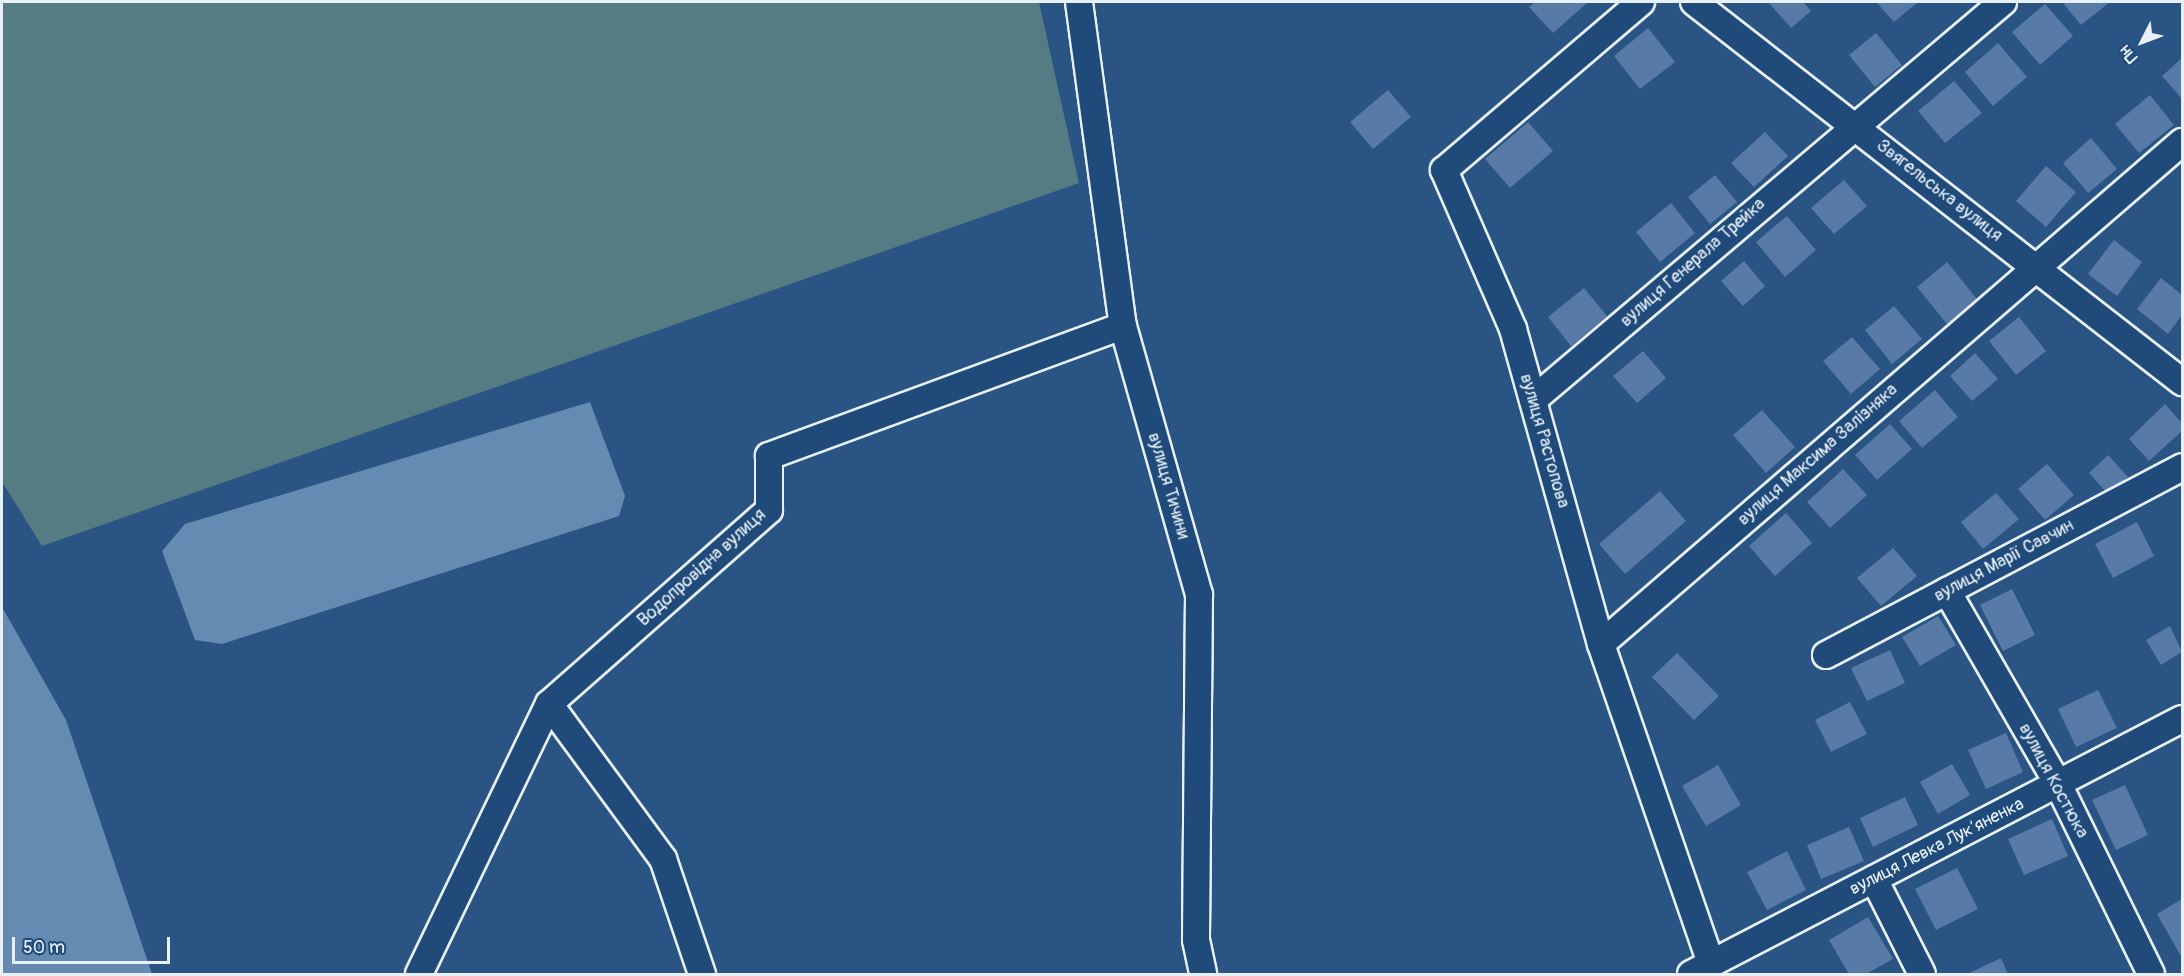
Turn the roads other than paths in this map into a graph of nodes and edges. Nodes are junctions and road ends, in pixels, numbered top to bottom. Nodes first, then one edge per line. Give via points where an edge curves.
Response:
1 (1079, 2) edge
2 (1641, 2) edge
3 (1694, 2) edge
4 (2003, 2) edge
5 (1853, 126) junction
6 (2182, 142) edge
7 (2035, 266) junction
8 (1123, 326) junction
9 (2182, 382) edge
10 (1533, 400) junction
11 (2182, 467) edge
12 (1947, 591) junction
13 (1601, 644) junction
14 (1826, 655) dead end
15 (549, 704) junction
16 (2182, 719) edge
17 (2059, 786) junction
18 (1874, 879) junction
19 (1701, 969) edge
20 (419, 975) edge
21 (702, 975) edge
22 (1203, 975) edge
23 (1922, 975) edge
24 (2151, 975) edge

1 - 8 street, вулиця Тичини
2 - 10 street, вулиця Растопова via 1444,170 1513,329
3 - 5 street, Звягельська вулиця
4 - 5 street, вулиця Генерала Трейка
5 - 7 street, Звягельська вулиця
5 - 10 street, вулиця Генерала Трейка
6 - 7 street, вулиця Максима Залізняка
7 - 9 street, Звягельська вулиця
7 - 13 street, вулиця Максима Залізняка
8 - 15 street, Водопровідна вулиця via 769,456 769,510
8 - 22 street, вулиця Тичини via 1199,594 1196,940
10 - 13 street, вулиця Растопова
11 - 12 street, вулиця Марії Савчин
12 - 14 street, вулиця Марії Савчин
12 - 17 street, вулиця Костюка
13 - 19 street, вулиця Растопова
15 - 20 street
15 - 21 street via 663,859
16 - 17 street, вулиця Левка Лукʼяненка
17 - 18 street, вулиця Левка Лукʼяненка
17 - 24 street, вулиця Костюка
18 - 19 street, вулиця Левка Лукʼяненка
18 - 23 street

